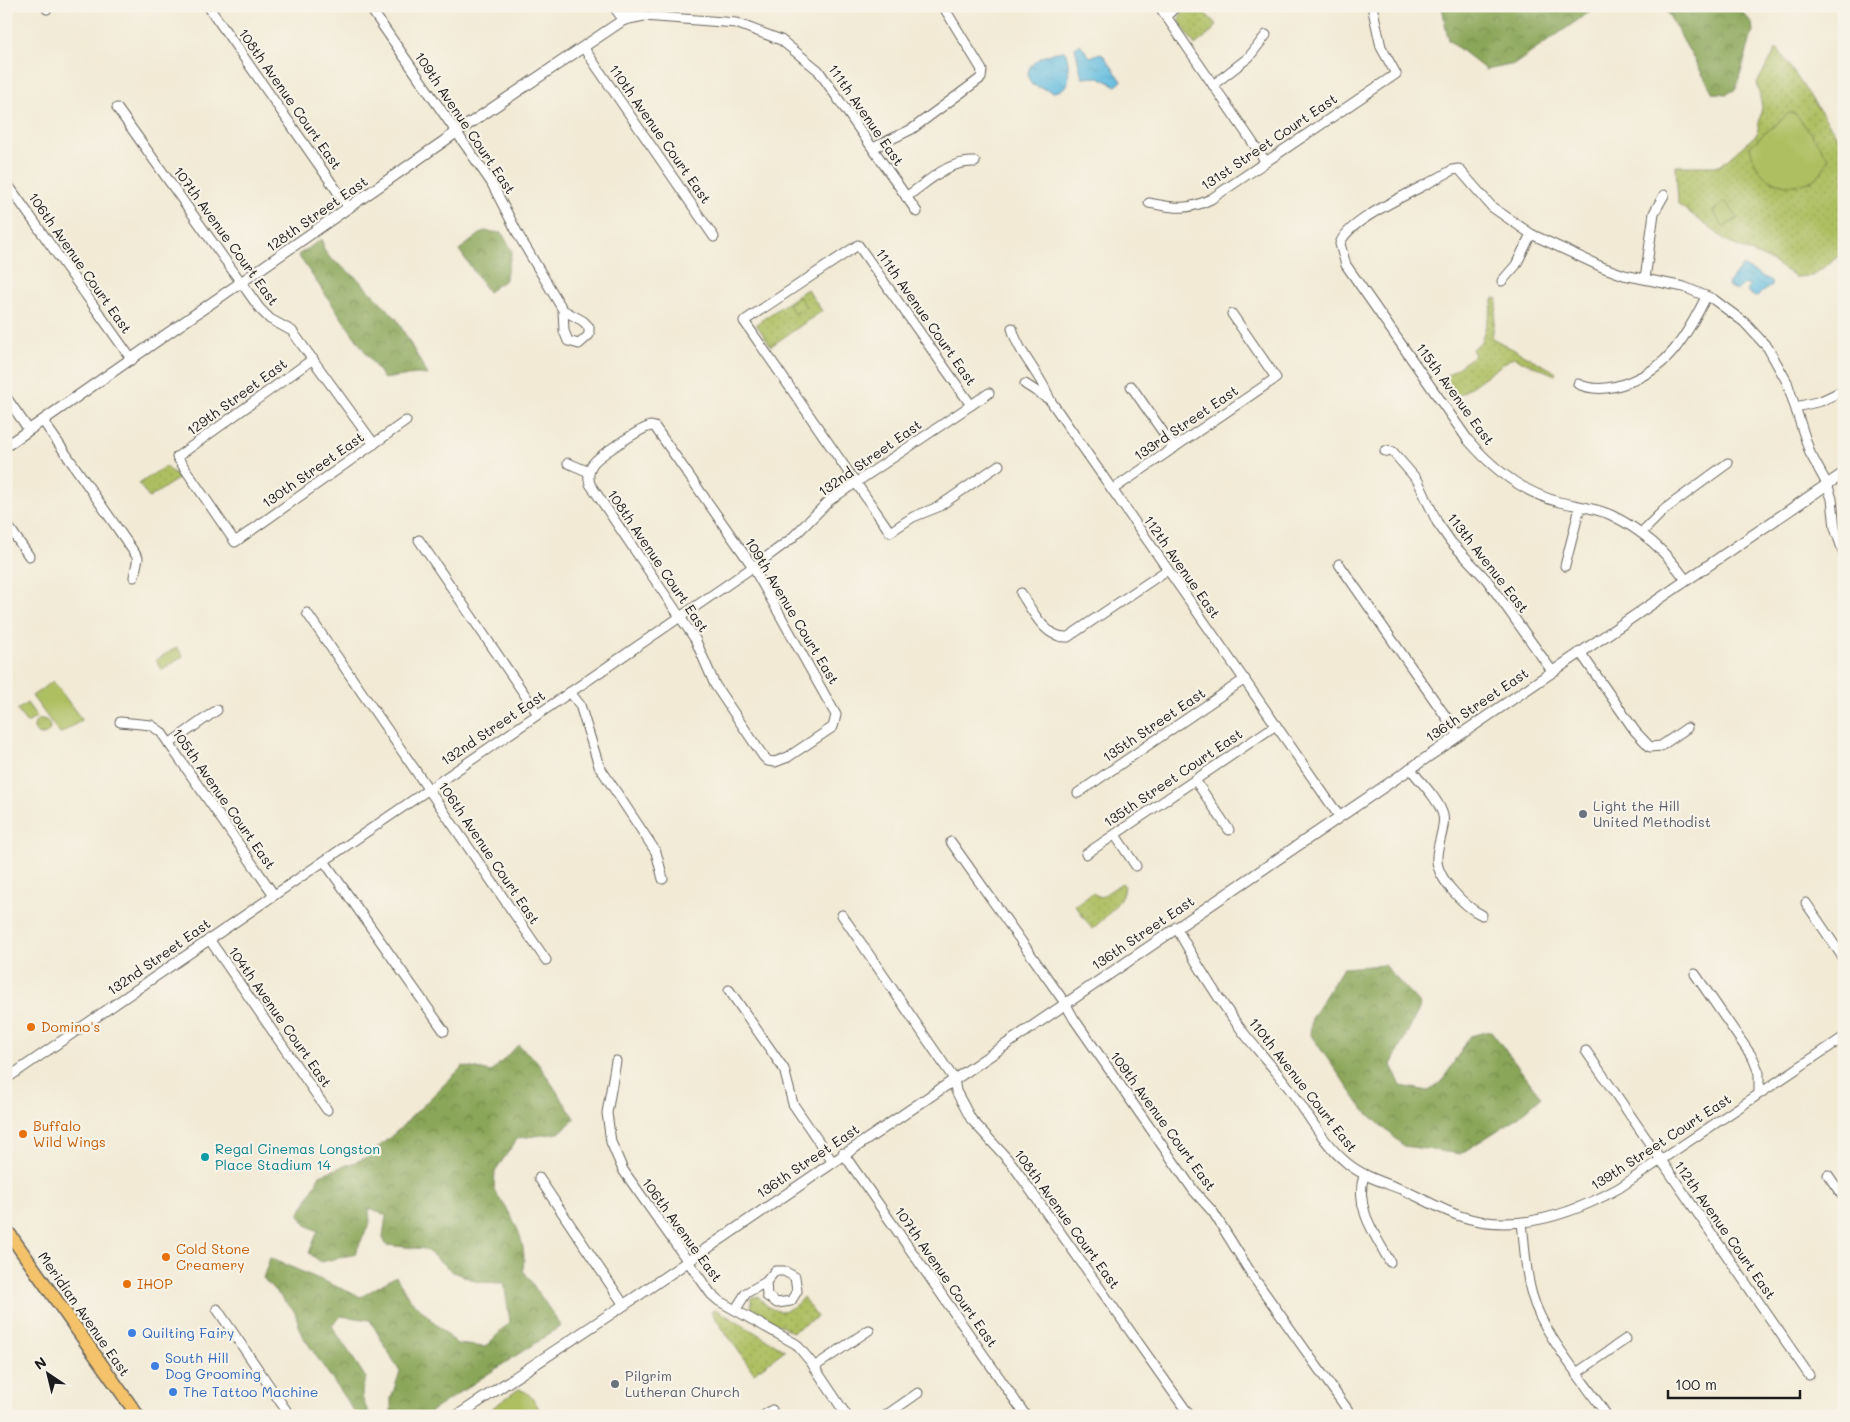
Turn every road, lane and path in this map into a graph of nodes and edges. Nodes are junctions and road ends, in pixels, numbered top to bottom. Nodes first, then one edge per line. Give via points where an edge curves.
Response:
1 (208, 6) edge
2 (369, 6) edge
3 (614, 6) edge
4 (644, 6) edge
5 (944, 6) edge
6 (1159, 6) edge
7 (1176, 6) edge
8 (1372, 6) edge
9 (1166, 17) junction
10 (624, 20) junction
11 (1266, 35) dead end
12 (583, 47) junction
13 (1213, 85) junction
14 (117, 108) dead end
15 (457, 132) junction
16 (873, 148) junction
17 (974, 162) dead end
18 (1266, 162) junction
19 (6, 182) edge
20 (1664, 196) dead end
21 (906, 197) junction
22 (1149, 203) dead end
23 (349, 208) junction
24 (917, 212) dead end
25 (1531, 234) junction
26 (714, 237) dead end
27 (1645, 279) junction
28 (1502, 280) dead end
29 (242, 284) junction
30 (1706, 297) junction
31 (563, 310) dead end
32 (1232, 314) dead end
33 (1012, 328) dead end
34 (314, 359) junction
35 (132, 360) junction
36 (1025, 384) dead end
37 (1578, 384) dead end
38 (1131, 386) dead end
39 (1844, 390) edge
40 (989, 393) dead end
41 (6, 397) edge
42 (1050, 400) junction
43 (970, 405) junction
44 (1796, 407) junction
45 (43, 420) junction
46 (406, 421) dead end
47 (29, 430) junction
48 (374, 444) junction
49 (6, 446) edge
50 (1174, 448) junction
51 (1385, 451) dead end
52 (568, 462) dead end
53 (1728, 463) dead end
54 (999, 464) dead end
55 (589, 472) junction
56 (1844, 473) edge
57 (856, 482) junction
58 (1827, 484) junction
59 (1112, 490) junction
60 (1580, 506) junction
61 (6, 523) edge
62 (1642, 532) junction
63 (419, 540) dead end
64 (235, 542) joint
65 (1844, 554) edge
66 (29, 556) dead end
67 (1339, 564) dead end
68 (1565, 566) dead end
69 (753, 567) junction
70 (1168, 570) junction
71 (134, 577) dead end
72 (1686, 580) junction
73 (1021, 593) dead end
74 (307, 613) dead end
75 (680, 617) junction
76 (1580, 652) junction
77 (1552, 671) junction
78 (1244, 679) junction
79 (570, 692) junction
80 (217, 710) dead end
81 (538, 714) junction
82 (120, 722) dead end
83 (1276, 726) junction
84 (1687, 728) dead end
85 (1458, 734) junction
86 (169, 744) junction
87 (775, 762) joint
88 (1410, 768) junction
89 (1195, 780) junction
90 (428, 788) junction
91 (1078, 794) dead end
92 (1339, 816) junction
93 (1228, 830) dead end
94 (1115, 835) junction
95 (951, 842) dead end
96 (1086, 854) dead end
97 (324, 861) junction
98 (1136, 866) dead end
99 (663, 879) dead end
100 (274, 895) junction
101 (1806, 903) dead end
102 (842, 915) dead end
103 (1482, 915) dead end
104 (1176, 927) junction
105 (209, 939) junction
106 (1844, 958) edge
107 (546, 960) dead end
108 (1695, 974) dead end
109 (729, 990) dead end
110 (1065, 1003) junction
111 (444, 1032) dead end
112 (1844, 1037) edge
113 (1586, 1051) dead end
114 (616, 1061) dead end
115 (6, 1079) edge
116 (954, 1079) junction
117 (1759, 1093) junction
118 (327, 1110) dead end
119 (843, 1153) junction
120 (1660, 1160) junction
121 (832, 1161) junction
122 (1364, 1175) junction
123 (1828, 1176) dead end
124 (539, 1178) dead end
125 (1844, 1198) edge
126 (1522, 1223) junction
127 (6, 1229) edge
128 (688, 1261) junction
129 (1390, 1262) dead end
130 (766, 1282) dead end
131 (624, 1304) junction
132 (216, 1309) dead end
133 (736, 1309) junction
134 (869, 1330) dead end
135 (1626, 1339) dead end
136 (814, 1367) junction
137 (1578, 1372) junction
138 (1809, 1375) dead end
139 (918, 1394) dead end
140 (772, 1410) dead end
141 (460, 1415) edge
142 (138, 1416) edge
143 (290, 1416) edge
144 (763, 1416) edge
145 (847, 1416) edge
146 (885, 1416) edge
147 (1026, 1416) edge
148 (1190, 1416) edge
149 (1352, 1416) edge
150 (1607, 1416) edge

1 - 23 street, 108th Avenue Court East
2 - 15 street, 109th Avenue Court East
3 - 10 street
4 - 10 street, 128th Street East
5 - 16 street via 982,70 981,78 912,129
6 - 9 street
7 - 9 street
8 - 18 street, 131st Street Court East via 1381,47 1396,74
9 - 13 street
10 - 12 street, 128th Street East
10 - 16 street, 111th Avenue East via 644,16 736,24 781,40 818,70
11 - 13 street via 1249,57
12 - 15 street, 128th Street East
12 - 26 street, 110th Avenue Court East
13 - 18 street
14 - 29 street, 107th Avenue Court East
15 - 23 street, 128th Street East
15 - 31 street, 109th Avenue Court East via 491,182
16 - 21 street, 111th Avenue East
17 - 21 street via 962,161 953,165
18 - 22 street, 131st Street Court East via 1202,203 1178,209
19 - 35 street, 106th Avenue Court East
20 - 27 street via 1654,213
21 - 24 street, 111th Avenue East
23 - 29 street, 128th Street East
25 - 27 street via 1602,268
25 - 28 street via 1516,265
25 - 60 street, 115th Avenue East via 1492,207 1459,169 1403,195 1346,233 1340,244 1346,265 1482,456 1524,488
27 - 30 street via 1684,287
29 - 34 street, 107th Avenue Court East via 270,319 292,331
29 - 35 street, 128th Street East
30 - 37 street via 1680,342 1663,360 1626,383 1593,388
30 - 44 street via 1730,310 1759,336 1779,364
32 - 50 street, 133rd Street East via 1276,378
33 - 42 street, 112th Avenue East
34 - 48 street, 107th Avenue Court East
34 - 64 street, 129th Street East via 176,457
35 - 45 street, 128th Street East
36 - 42 street
38 - 50 street
39 - 44 street
40 - 43 street, 132nd Street East
41 - 47 street
42 - 59 street, 112th Avenue East
43 - 57 street, 132nd Street East
43 - 57 street, 111th Avenue Court East via 858,245 744,321
44 - 58 street via 1810,453
45 - 47 street, 128th Street East
45 - 71 street via 138,558
46 - 48 street, 130th Street East
47 - 49 street, 128th Street East
48 - 64 street, 130th Street East
50 - 59 street, 133rd Street East
51 - 77 street, 113th Avenue East via 1393,452 1418,481 1442,529 1487,580
52 - 55 street
53 - 62 street via 1665,510
54 - 57 street via 938,507 913,517 890,532
55 - 69 street, 109th Avenue Court East via 594,462 638,432 655,427
55 - 75 street, 108th Avenue Court East via 593,490
56 - 58 street, 136th Street East
57 - 69 street, 132nd Street East via 830,500 791,539
58 - 65 street via 1835,528
58 - 72 street, 136th Street East
59 - 70 street, 112th Avenue East
60 - 62 street, 115th Avenue East via 1610,515
60 - 68 street
61 - 66 street
62 - 72 street, 115th Avenue East
63 - 81 street
67 - 85 street
69 - 75 street, 132nd Street East
69 - 87 street, 109th Avenue Court East via 836,715 833,727
70 - 73 street via 1068,637 1056,637
70 - 78 street, 112th Avenue East
72 - 76 street, 136th Street East
74 - 90 street, 106th Avenue Court East
75 - 79 street, 132nd Street East
75 - 87 street, 108th Avenue Court East via 697,643 724,700 763,756
76 - 77 street, 136th Street East
76 - 84 street via 1650,748 1661,746
77 - 85 street, 136th Street East
78 - 83 street, 112th Avenue East
78 - 91 street, 135th Street East
79 - 81 street, 132nd Street East
79 - 99 street via 580,705 598,766 656,852
80 - 86 street
81 - 90 street, 132nd Street East
82 - 86 street, 105th Avenue Court East via 146,724 159,730
83 - 89 street, 135th Street Court East
83 - 92 street, 112th Avenue East
85 - 88 street, 136th Street East
86 - 100 street, 105th Avenue Court East
88 - 92 street, 136th Street East
88 - 103 street via 1443,815 1436,856 1439,867 1456,896
89 - 93 street
89 - 94 street, 135th Street Court East
90 - 97 street, 132nd Street East
90 - 107 street, 106th Avenue Court East
92 - 104 street, 136th Street East
94 - 96 street, 135th Street Court East
94 - 98 street
95 - 110 street, 109th Avenue Court East
97 - 100 street, 132nd Street East
97 - 111 street
100 - 105 street, 132nd Street East
101 - 106 street
102 - 116 street, 108th Avenue Court East
104 - 110 street, 136th Street East
104 - 122 street, 110th Avenue Court East via 1244,1033 1282,1078 1336,1154
105 - 115 street, 132nd Street East
105 - 118 street, 104th Avenue Court East
108 - 117 street via 1753,1058 1759,1073
109 - 121 street via 784,1069 794,1104
110 - 116 street, 136th Street East
110 - 149 street, 109th Avenue Court East
112 - 117 street, 139th Street Court East
113 - 120 street, 112th Avenue Court East
114 - 128 street, 106th Avenue East via 607,1113 611,1142 623,1170
116 - 119 street, 136th Street East
116 - 148 street, 108th Avenue Court East via 956,1091 970,1119 1012,1164
117 - 120 street, 139th Street Court East
119 - 121 street, 136th Street East
119 - 147 street, 107th Avenue Court East
120 - 126 street, 139th Street Court East via 1598,1200
120 - 138 street, 112th Avenue Court East
121 - 128 street, 136th Street East
122 - 126 street, 139th Street Court East via 1459,1216 1494,1223
122 - 129 street via 1360,1192 1362,1205
123 - 125 street
124 - 131 street
126 - 137 street via 1535,1305
127 - 142 main road, Meridian Avenue East
128 - 131 street, 136th Street East
128 - 133 street, 106th Avenue East via 711,1294
130 - 133 street via 746,1293
131 - 141 street, 136th Street East
132 - 143 street
133 - 136 street, 106th Avenue East via 796,1344
134 - 136 street
135 - 137 street
136 - 145 street, 106th Avenue East
137 - 150 street
139 - 146 street
140 - 144 street

